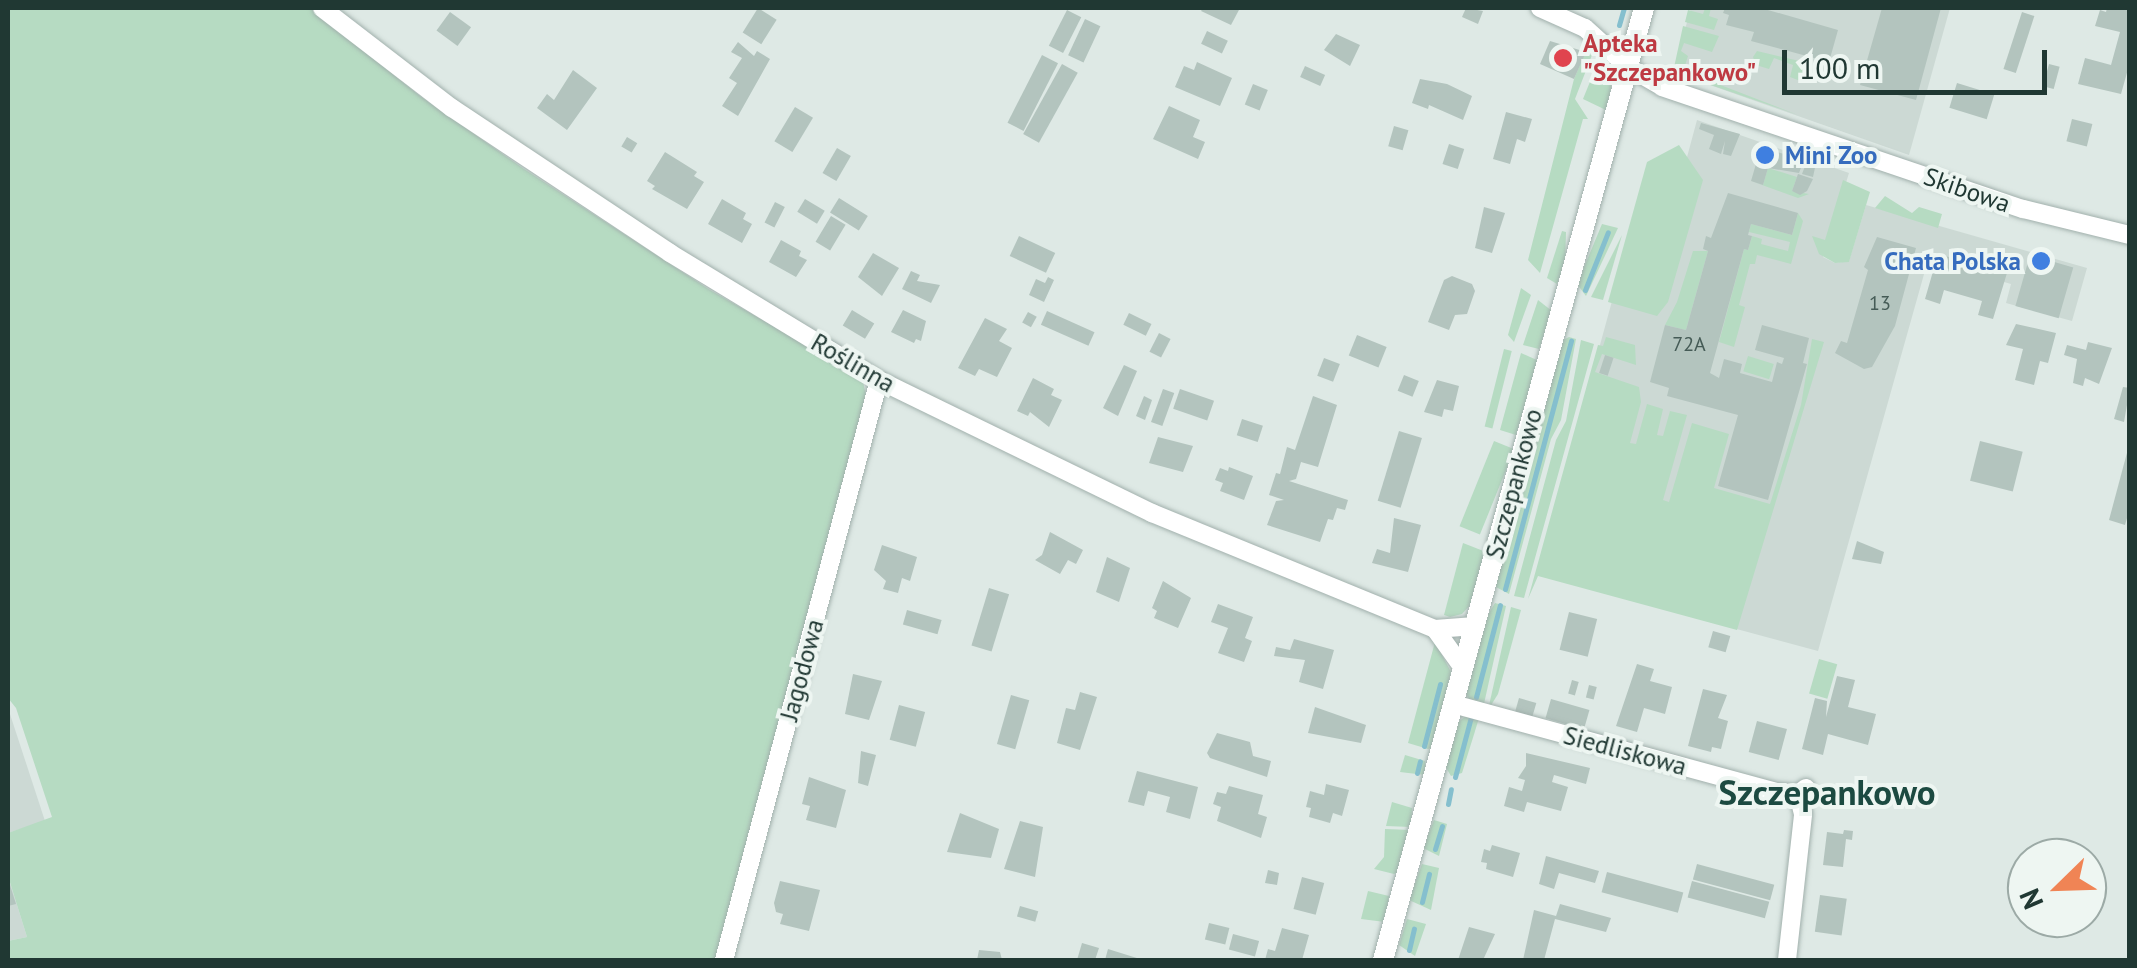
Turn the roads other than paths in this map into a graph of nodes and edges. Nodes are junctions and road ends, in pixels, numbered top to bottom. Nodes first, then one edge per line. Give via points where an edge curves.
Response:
1 (322, 8) edge
2 (1540, 8) edge
3 (1644, 8) edge
4 (1628, 68) junction
5 (2130, 234) edge
6 (880, 380) junction
7 (1474, 626) junction
8 (1435, 629) junction
9 (1463, 668) junction
10 (1453, 704) junction
11 (724, 960) edge
12 (1387, 960) edge
13 (1787, 960) edge

1 - 6 street, Roślinna via 452,108 670,253
2 - 4 street, Skibowa via 1585,28
3 - 4 street, Szczepankowo
4 - 5 street, Skibowa via 1662,87 2023,208
4 - 7 street, Szczepankowo
6 - 8 street, Roślinna via 1152,513
6 - 11 street, Jagodowa
7 - 8 street, Roślinna
7 - 9 street, Szczepankowo
8 - 9 street
9 - 10 street, Szczepankowo
10 - 12 street, Szczepankowo
10 - 13 street, Siedliskowa via 1802,791

